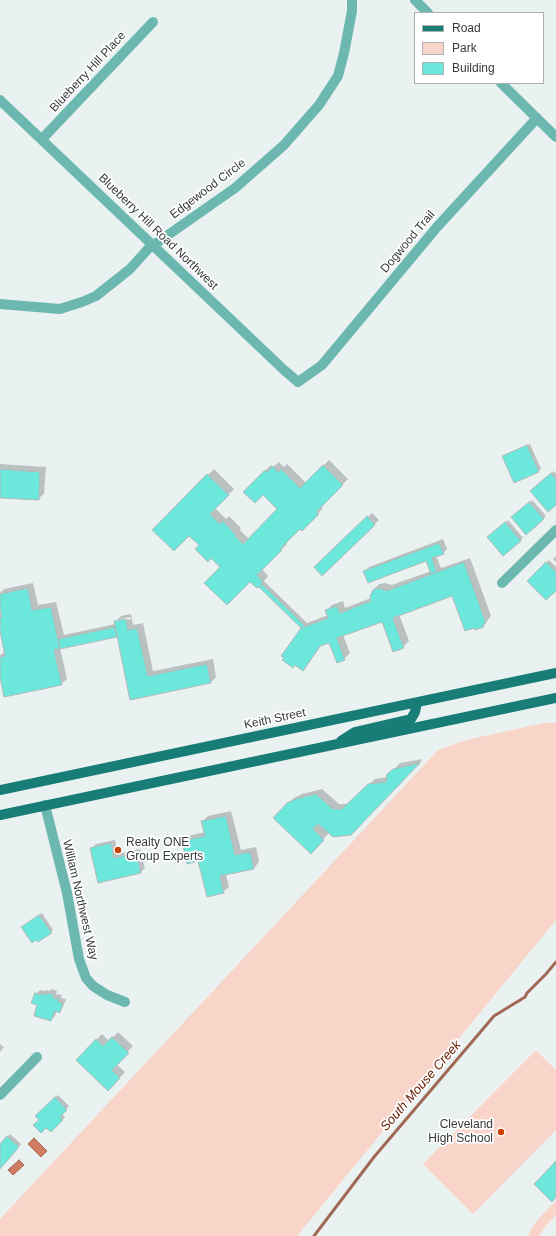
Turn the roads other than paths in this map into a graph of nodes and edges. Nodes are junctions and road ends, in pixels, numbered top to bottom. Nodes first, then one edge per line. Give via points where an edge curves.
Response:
1 (352, 0) edge
2 (415, 0) edge
3 (427, 12) edge
4 (153, 22) dead end
5 (502, 84) edge
6 (0, 100) edge
7 (537, 118) junction
8 (556, 137) edge
9 (42, 139) junction
10 (153, 246) junction
11 (0, 304) edge
12 (298, 382) joint
13 (556, 530) edge
14 (502, 583) dead end
15 (556, 673) edge
16 (556, 698) edge
17 (417, 703) junction
18 (334, 745) junction
19 (0, 790) edge
20 (45, 805) junction
21 (0, 814) edge
22 (125, 1002) dead end
23 (37, 1057) dead end
24 (0, 1095) edge

1 - 10 street, Edgewood Circle via 338,76 319,105 284,145 235,188
2 - 3 street
4 - 9 street, Blueberry Hill Place
5 - 7 street
6 - 9 street, Blueberry Hill Road Northwest
7 - 8 street
7 - 12 street, Dogwood Trail via 437,227 322,365
9 - 10 street, Blueberry Hill Road Northwest
10 - 11 street, Edgewood Circle via 113,284 82,302 60,309
10 - 12 street, Blueberry Hill Road Northwest
13 - 14 street
15 - 17 main road, Keith Street
16 - 18 main road
17 - 18 main road via 411,719 355,732
17 - 19 main road, Keith Street
18 - 20 main road
20 - 21 main road
20 - 22 street, William Northwest Way via 67,893 79,959 86,978 107,995
23 - 24 street

